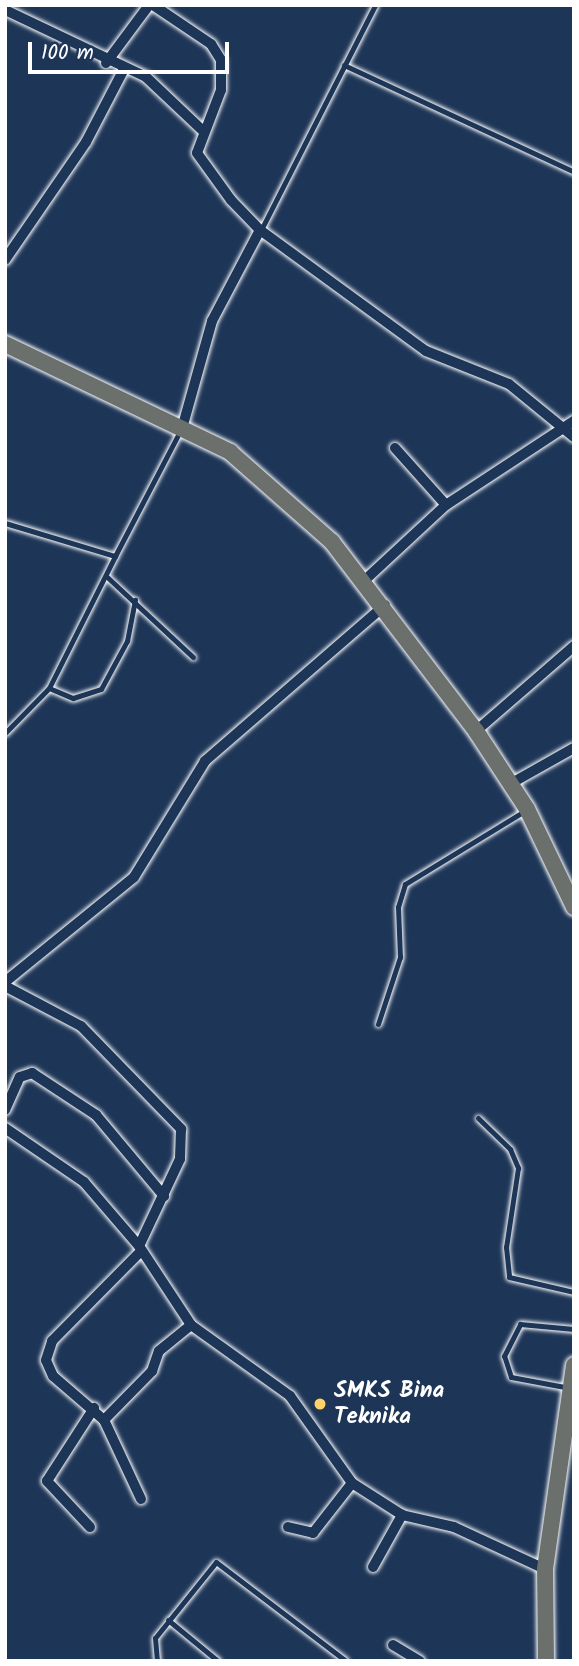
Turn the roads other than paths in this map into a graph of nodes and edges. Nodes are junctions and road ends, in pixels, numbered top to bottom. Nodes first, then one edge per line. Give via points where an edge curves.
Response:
1 (151, 5) edge
2 (375, 5) edge
3 (5, 10) edge
4 (106, 62) junction
5 (344, 65) junction
6 (124, 69) junction
7 (202, 130) junction
8 (574, 172) edge
9 (260, 230) junction
10 (5, 260) edge
11 (5, 344) edge
12 (183, 425) junction
13 (569, 425) edge
14 (574, 437) edge
15 (395, 448) dead end
16 (446, 505) junction
17 (5, 523) edge
18 (115, 556) junction
19 (106, 576) junction
20 (366, 579) junction
21 (135, 600) junction
22 (385, 606) junction
23 (574, 646) edge
24 (193, 657) dead end
25 (49, 688) junction
26 (476, 731) junction
27 (5, 733) edge
28 (574, 748) edge
29 (510, 783) junction
30 (527, 809) junction
31 (571, 893) edge
32 (5, 984) edge
33 (378, 1024) dead end
34 (5, 1110) edge
35 (478, 1118) dead end
36 (5, 1128) edge
37 (164, 1196) junction
38 (140, 1249) junction
39 (574, 1292) edge
40 (191, 1325) junction
41 (574, 1329) edge
42 (574, 1365) edge
43 (570, 1388) junction
44 (94, 1408) junction
45 (104, 1420) junction
46 (557, 1469) junction
47 (574, 1471) edge
48 (352, 1483) junction
49 (141, 1499) dead end
50 (402, 1516) junction
51 (90, 1527) dead end
52 (288, 1527) dead end
53 (373, 1567) dead end
54 (545, 1569) junction
55 (168, 1620) junction
56 (393, 1645) dead end
57 (158, 1661) edge
58 (218, 1661) edge
59 (346, 1661) edge
60 (420, 1661) edge
61 (546, 1661) edge

1 - 4 street
1 - 7 street via 211,44 221,60 221,90
2 - 5 lane
3 - 4 street
4 - 6 street
5 - 8 lane
5 - 9 lane
6 - 7 street via 146,78
6 - 10 street via 86,142
7 - 9 street via 198,162
9 - 12 street via 212,321
9 - 13 street via 426,351 509,384
11 - 12 main road
12 - 18 lane
12 - 20 main road via 255,471
13 - 14 street
13 - 16 street
15 - 16 street
16 - 20 street
17 - 18 lane
18 - 19 lane
19 - 21 lane
19 - 25 lane
20 - 22 main road
21 - 24 lane
21 - 25 lane via 127,641 101,689 73,698
22 - 26 main road
22 - 32 street via 205,761 134,877
23 - 26 street
25 - 27 lane
26 - 29 main road
28 - 29 street
29 - 30 main road
30 - 31 main road
30 - 33 lane via 405,884 398,906 400,957
32 - 37 street via 81,1026 181,1129 180,1158
34 - 37 street via 20,1077 32,1073 96,1115
35 - 39 lane via 510,1149 517,1168 506,1247 509,1277
36 - 38 street via 62,1163
37 - 38 street
38 - 40 street
38 - 44 street via 46,1351 48,1370
40 - 45 street via 159,1351 152,1371
40 - 48 street via 290,1396
41 - 43 lane via 520,1324 504,1356 511,1377
42 - 43 main road
43 - 46 main road
44 - 45 street
44 - 51 street via 47,1481
45 - 49 street
46 - 47 lane
46 - 54 main road
48 - 50 street
48 - 52 street via 313,1533
50 - 53 street
50 - 54 street via 454,1527
54 - 61 main road
55 - 57 lane via 155,1638
55 - 58 lane
55 - 59 lane via 216,1562
56 - 60 street

